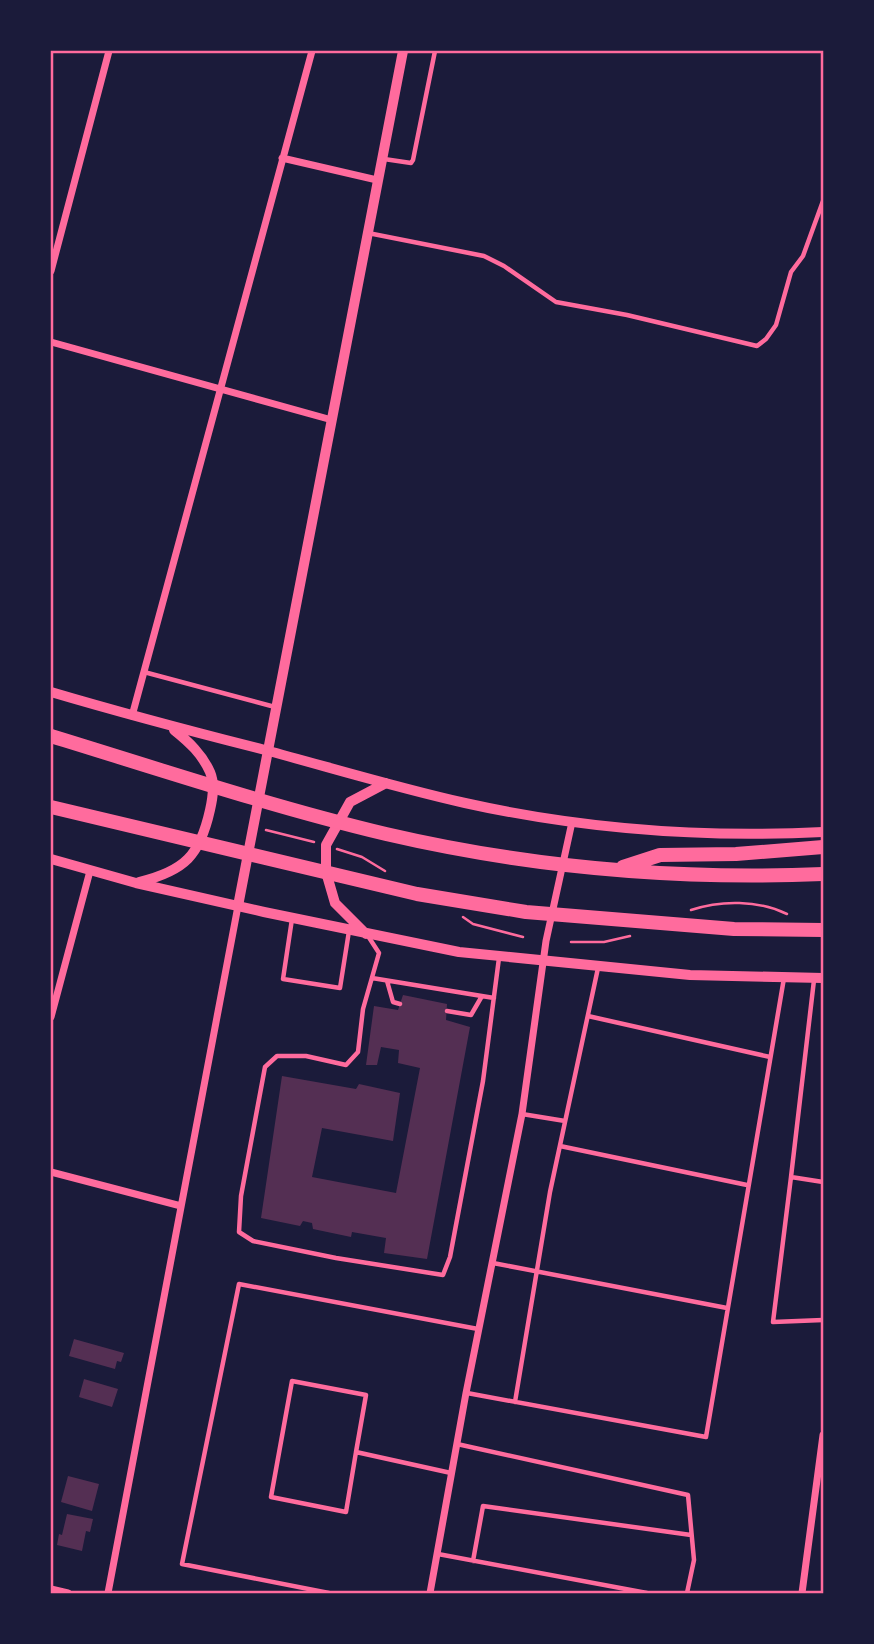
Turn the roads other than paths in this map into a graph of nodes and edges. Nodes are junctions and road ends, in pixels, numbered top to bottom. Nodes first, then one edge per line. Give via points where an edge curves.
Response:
1 (109, 51) edge
2 (312, 51) edge
3 (403, 51) edge
4 (435, 51) edge
5 (382, 158) junction
6 (282, 159) junction
7 (377, 180) junction
8 (823, 201) edge
9 (368, 233) junction
10 (51, 271) edge
11 (51, 342) edge
12 (222, 388) junction
13 (332, 420) junction
14 (144, 673) junction
15 (51, 692) edge
16 (276, 708) junction
17 (132, 716) junction
18 (170, 726) junction
19 (51, 736) edge
20 (267, 751) junction
21 (386, 783) junction
22 (51, 807) edge
23 (572, 822) junction
24 (823, 832) edge
25 (823, 847) edge
26 (51, 859) edge
27 (615, 870) junction
28 (90, 871) junction
29 (823, 874) edge
30 (136, 883) junction
31 (238, 906) junction
32 (293, 918) junction
33 (823, 930) edge
34 (349, 931) junction
35 (366, 935) junction
36 (499, 957) junction
37 (544, 961) junction
38 (598, 967) junction
39 (784, 977) junction
40 (372, 978) junction
41 (819, 978) edge
42 (387, 981) junction
43 (482, 996) junction
44 (494, 998) junction
45 (400, 1004) dead end
46 (446, 1011) dead end
47 (588, 1016) junction
48 (51, 1017) edge
49 (770, 1057) junction
50 (522, 1114) junction
51 (565, 1121) junction
52 (560, 1146) junction
53 (51, 1172) edge
54 (791, 1177) junction
55 (823, 1182) edge
56 (747, 1185) junction
57 (181, 1206) junction
58 (492, 1263) junction
59 (537, 1272) junction
60 (727, 1308) junction
61 (823, 1320) edge
62 (479, 1329) junction
63 (466, 1393) junction
64 (515, 1402) junction
65 (823, 1435) edge
66 (457, 1444) junction
67 (356, 1451) junction
68 (452, 1473) junction
69 (691, 1535) junction
70 (437, 1554) junction
71 (474, 1561) junction
72 (51, 1589) edge
73 (68, 1593) edge
74 (108, 1593) edge
75 (329, 1593) edge
76 (430, 1593) edge
77 (647, 1593) edge
78 (687, 1593) edge
79 (802, 1593) edge

1 - 10 street
2 - 6 street
3 - 5 street
4 - 5 lane via 411,163
5 - 7 street
6 - 7 street
6 - 12 street
7 - 9 street
8 - 9 lane via 803,256 791,272 776,325 757,346 556,302 484,256
9 - 13 street
11 - 12 street
12 - 13 street
12 - 14 street
13 - 16 street
14 - 16 lane
14 - 17 street
15 - 17 main road
16 - 20 street
17 - 18 main road
18 - 20 main road
18 - 30 main road via 199,754 211,777 213,797 194,854 176,869
19 - 27 highway via 281,807 389,834
20 - 21 main road
20 - 31 street
21 - 23 main road
21 - 35 main road via 350,802 326,845 326,872 335,903
22 - 33 highway via 417,894 526,912 734,929
23 - 24 main road via 689,832
23 - 37 street
25 - 27 highway via 660,855
26 - 28 main road
27 - 29 highway
28 - 30 main road
28 - 48 street
30 - 31 main road
31 - 32 main road
31 - 57 street
32 - 34 main road
32 - 34 lane via 283,979 340,988
34 - 35 main road
35 - 36 main road
35 - 40 lane via 379,953
36 - 37 main road
36 - 44 lane
37 - 38 main road
37 - 50 street
38 - 39 main road
38 - 47 lane
39 - 41 main road
39 - 49 lane
40 - 42 lane
40 - 44 lane via 358,1052 346,1065 306,1056 277,1056 265,1067 241,1196 239,1232 253,1241 443,1275 480,1094
41 - 54 lane
42 - 43 lane
42 - 45 lane via 393,1002
43 - 44 lane
43 - 46 lane via 471,1015
47 - 49 lane
47 - 51 lane
49 - 56 lane
50 - 51 lane
50 - 58 street
51 - 52 lane
52 - 56 lane
52 - 59 lane
53 - 57 street
54 - 55 lane
54 - 61 lane via 773,1322
56 - 60 lane
57 - 74 street
58 - 59 lane
58 - 62 street
59 - 60 lane
59 - 64 lane
60 - 64 lane via 706,1437
62 - 63 street
62 - 75 lane via 239,1284 182,1564
63 - 64 lane
63 - 66 street
65 - 79 street
66 - 68 street
66 - 69 lane via 688,1495
67 - 67 lane via 366,1395 292,1381 271,1497 346,1512
67 - 68 lane
68 - 70 street
69 - 71 lane via 482,1506
69 - 78 lane via 695,1560
70 - 71 lane
70 - 76 street
71 - 77 lane
72 - 73 street

